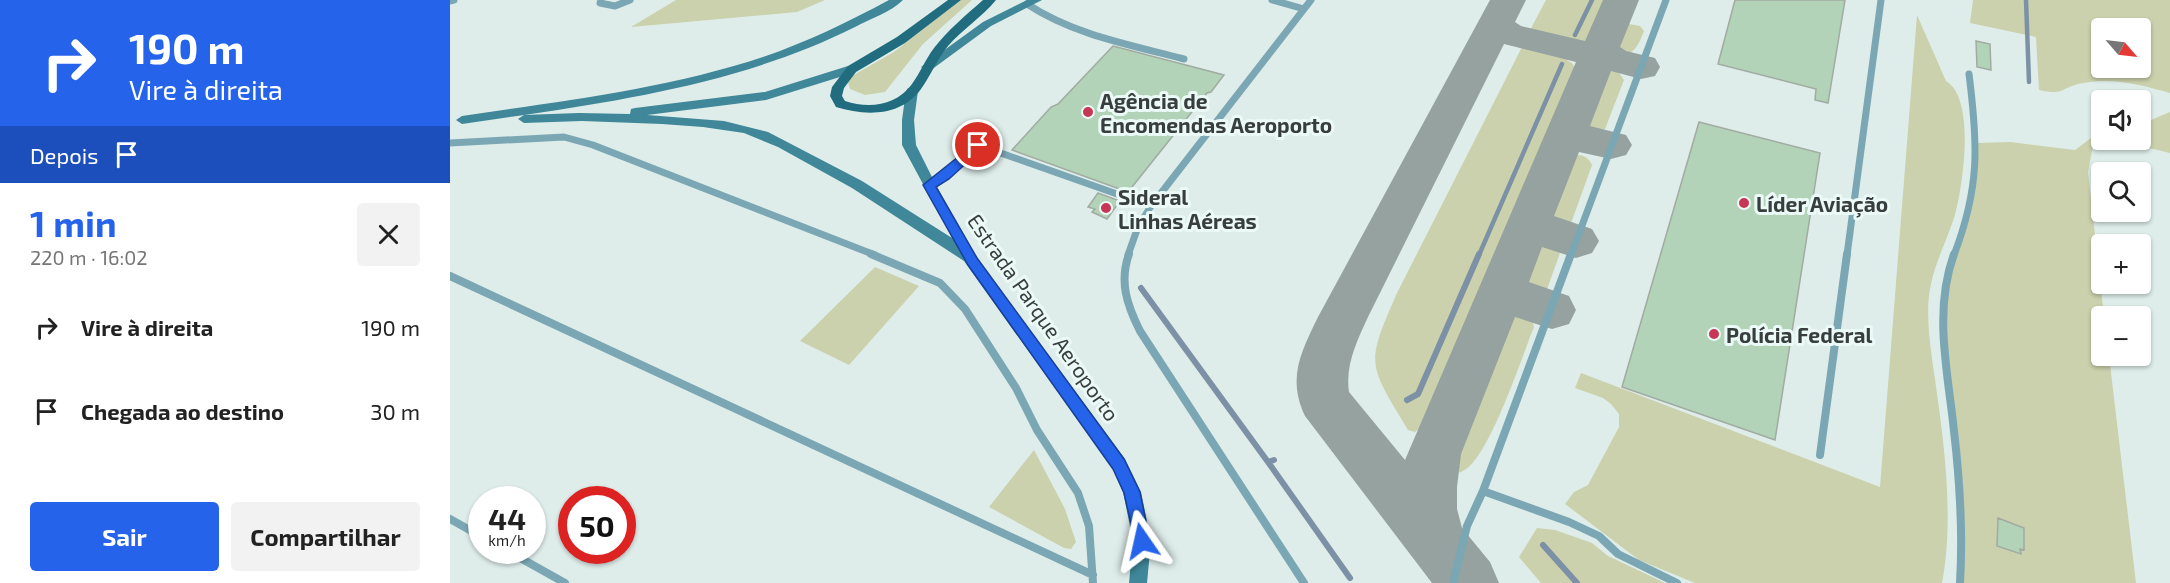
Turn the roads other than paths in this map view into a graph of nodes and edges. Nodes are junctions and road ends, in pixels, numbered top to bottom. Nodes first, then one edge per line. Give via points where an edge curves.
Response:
1 (601, 0) edge
2 (630, 0) edge
3 (897, 0) edge
4 (955, 0) edge
5 (990, 0) edge
6 (1272, 0) edge
7 (1311, 0) edge
8 (1666, 0) edge
9 (1881, 0) edge
10 (1031, 2) edge
11 (1304, 9) junction
12 (1184, 59) dead end
13 (927, 67) junction
14 (852, 69) junction
15 (1969, 74) dead end
16 (912, 91) junction
17 (579, 117) junction
18 (456, 120) edge
19 (450, 143) edge
20 (929, 185) junction
21 (1151, 206) junction
22 (972, 262) junction
23 (450, 276) edge
24 (1820, 454) dead end
25 (1484, 490) junction
26 (450, 519) edge
27 (468, 529) edge
28 (532, 564) edge
29 (1093, 579) edge
30 (565, 583) edge
31 (1138, 583) edge
32 (1304, 583) edge
33 (1453, 583) edge
34 (1677, 583) edge
35 (1960, 583) edge

1 - 2 lane via 609,7
3 - 18 main road via 753,65 637,93
4 - 14 main road via 901,40
5 - 13 main road, Estrada Parque Aeroporto via 950,38
6 - 11 lane
7 - 11 lane
8 - 25 lane
9 - 24 lane
10 - 12 lane via 1038,13 1066,25
10 - 13 main road via 987,24
11 - 21 lane
13 - 16 main road, Estrada Parque Aeroporto
14 - 16 main road via 838,87 836,96 840,104 878,110
14 - 17 main road via 806,85 732,102
15 - 35 lane via 1974,182 1944,293 1944,342 1961,510
16 - 20 main road, Estrada Parque Aeroporto via 909,145
17 - 18 main road
17 - 22 main road via 701,123 763,135 923,223
19 - 29 lane via 564,137 593,145 939,283 965,309 1078,493 1089,526
20 - 21 lane via 945,176 978,145
20 - 22 main road, Estrada Parque Aeroporto
21 - 32 lane via 1138,227 1125,264 1126,303 1140,331
22 - 31 main road, Estrada Parque Aeroporto via 1119,464 1132,492 1142,541
23 - 29 lane
25 - 33 lane via 1467,526
25 - 34 lane via 1599,536 1618,554
26 - 27 lane
28 - 30 lane

